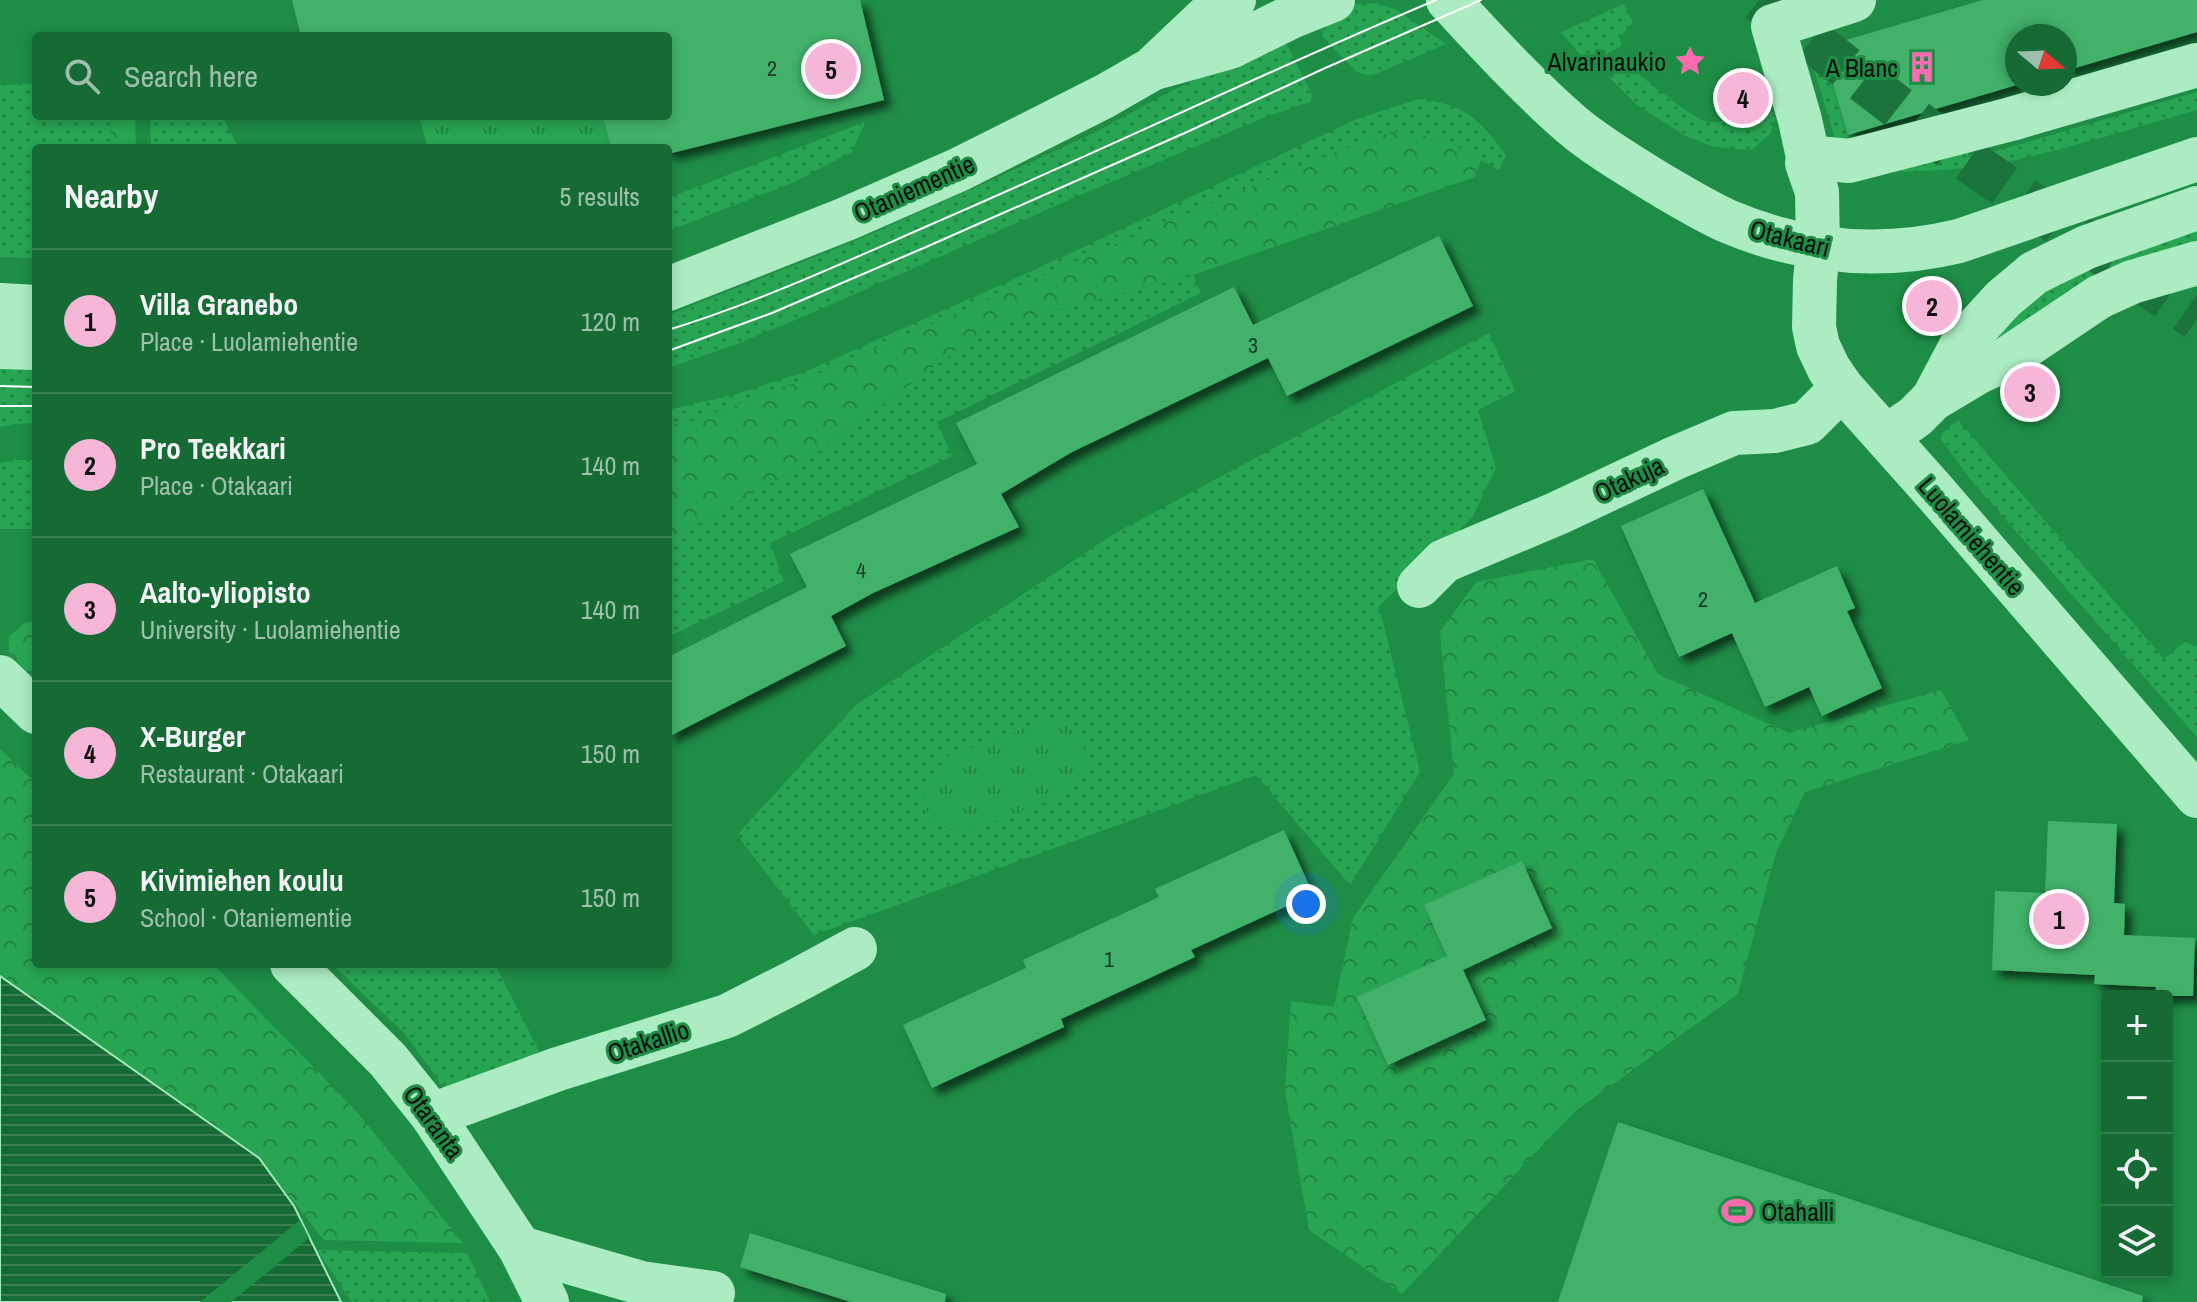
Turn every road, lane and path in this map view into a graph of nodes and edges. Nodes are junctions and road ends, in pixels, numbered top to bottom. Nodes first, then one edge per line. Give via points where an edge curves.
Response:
1 (1234, 0) edge
2 (1333, 0) edge
3 (1448, 0) edge
4 (1854, 0) edge
5 (2197, 65) edge
6 (1152, 69) junction
7 (1808, 157) junction
8 (2197, 159) edge
9 (2197, 208) edge
10 (1818, 248) junction
11 (2197, 263) edge
12 (672, 287) edge
13 (0, 305) edge
14 (32, 307) edge
15 (0, 347) edge
16 (32, 348) edge
17 (1842, 388) junction
18 (1933, 399) junction
19 (1886, 437) junction
20 (1419, 586) dead end
21 (0, 677) edge
22 (32, 708) edge
23 (2197, 796) edge
24 (855, 949) dead end
25 (296, 968) edge
26 (432, 1115) junction
27 (520, 1248) junction
28 (713, 1293) dead end
29 (547, 1302) edge

1 - 6 street, Otaniementie via 1209,15
2 - 6 street, Otaniementie via 1230,47
3 - 10 street, Otakaari via 1574,127 1626,164 1726,220
4 - 7 street, Luolamiehentie via 1773,26
5 - 7 street via 1849,161
6 - 12 street, Otaniementie via 958,170
7 - 10 street, Luolamiehentie via 1817,192
8 - 10 street, Otakaari via 1926,249
9 - 18 street via 2087,247 2034,273 1962,344
10 - 17 street, Luolamiehentie via 1814,327 1818,346
11 - 18 street via 2099,297 2005,360
13 - 14 street
15 - 16 street
17 - 19 street, Luolamiehentie
17 - 20 street, Otakuja via 1807,423 1734,433 1444,561
18 - 19 street
19 - 23 street, Luolamiehentie
21 - 22 street
24 - 26 street, Otakallio via 727,1016
25 - 26 street, Otaranta via 388,1060
26 - 27 street, Otaranta
27 - 28 street via 641,1283
27 - 29 street, Otaranta

